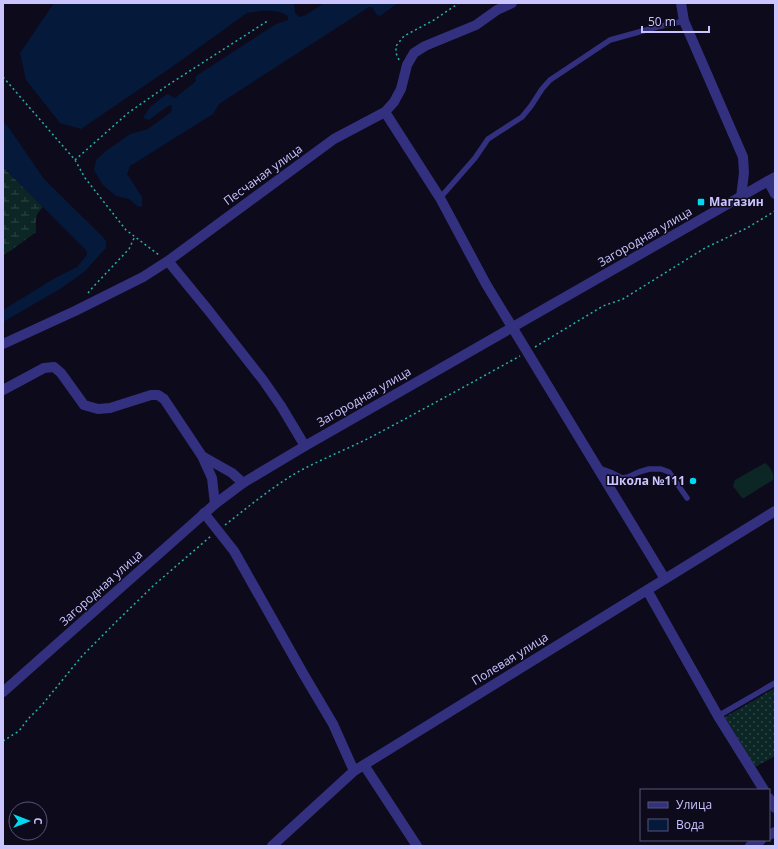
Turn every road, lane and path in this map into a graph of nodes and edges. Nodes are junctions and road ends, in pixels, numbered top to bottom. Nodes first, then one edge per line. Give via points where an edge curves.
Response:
1 (459, 3) edge
2 (512, 3) edge
3 (681, 3) edge
4 (269, 20) dead end
5 (684, 21) junction
6 (3, 77) edge
7 (404, 79) junction
8 (385, 112) junction
9 (75, 160) junction
10 (772, 179) edge
11 (775, 194) edge
12 (741, 197) junction
13 (440, 198) junction
14 (775, 211) edge
15 (135, 236) junction
16 (168, 261) junction
17 (88, 293) dead end
18 (512, 328) junction
19 (3, 344) edge
20 (527, 352) junction
21 (3, 390) edge
22 (305, 446) junction
23 (202, 456) junction
24 (597, 468) junction
25 (243, 483) junction
26 (687, 498) dead end
27 (215, 504) junction
28 (775, 511) edge
29 (204, 513) junction
30 (218, 530) junction
31 (665, 579) junction
32 (647, 590) junction
33 (775, 683) edge
34 (3, 692) edge
35 (718, 716) junction
36 (3, 741) edge
37 (364, 765) junction
38 (354, 771) junction
39 (763, 789) edge
40 (759, 841) edge
41 (272, 846) edge
42 (417, 846) edge
43 (750, 846) edge

1 - 7 path via 404,36 396,46
2 - 7 street, Песчаная улица via 476,25 414,53
3 - 5 street
4 - 9 path via 128,113
5 - 12 street via 743,157
5 - 13 lane via 610,40 550,80 522,117 488,139 476,158
6 - 9 path
7 - 8 street, Песчаная улица via 394,102
8 - 13 street
8 - 16 street, Песчаная улица via 334,139
9 - 15 path via 85,178 126,230
10 - 11 street
10 - 12 street, Загородная улица
12 - 18 street, Загородная улица
13 - 18 street
14 - 20 path via 705,248
15 - 16 path
15 - 17 path via 130,249
16 - 19 street, Песчаная улица via 109,294
16 - 22 street via 263,380
18 - 20 street
18 - 22 street, Загородная улица
20 - 24 street
20 - 30 path via 421,411 297,473
21 - 23 street via 44,368 54,367 61,372 84,405 98,409 158,395 170,406
22 - 25 street, Загородная улица
23 - 25 street via 232,473
23 - 27 street via 212,478
24 - 26 lane via 622,478 649,469 660,469 669,472
24 - 31 street
25 - 27 street, Загородная улица
27 - 29 street, Загородная улица
28 - 31 street, Полевая улица
29 - 30 street
29 - 34 street, Загородная улица
30 - 36 path via 118,620 82,656 19,730
30 - 38 street via 234,550 333,724
31 - 32 street, Полевая улица
32 - 35 street
32 - 37 street, Полевая улица
33 - 35 lane
35 - 39 street
37 - 38 street, Полевая улица
37 - 42 street
38 - 41 street, Полевая улица
40 - 43 street

